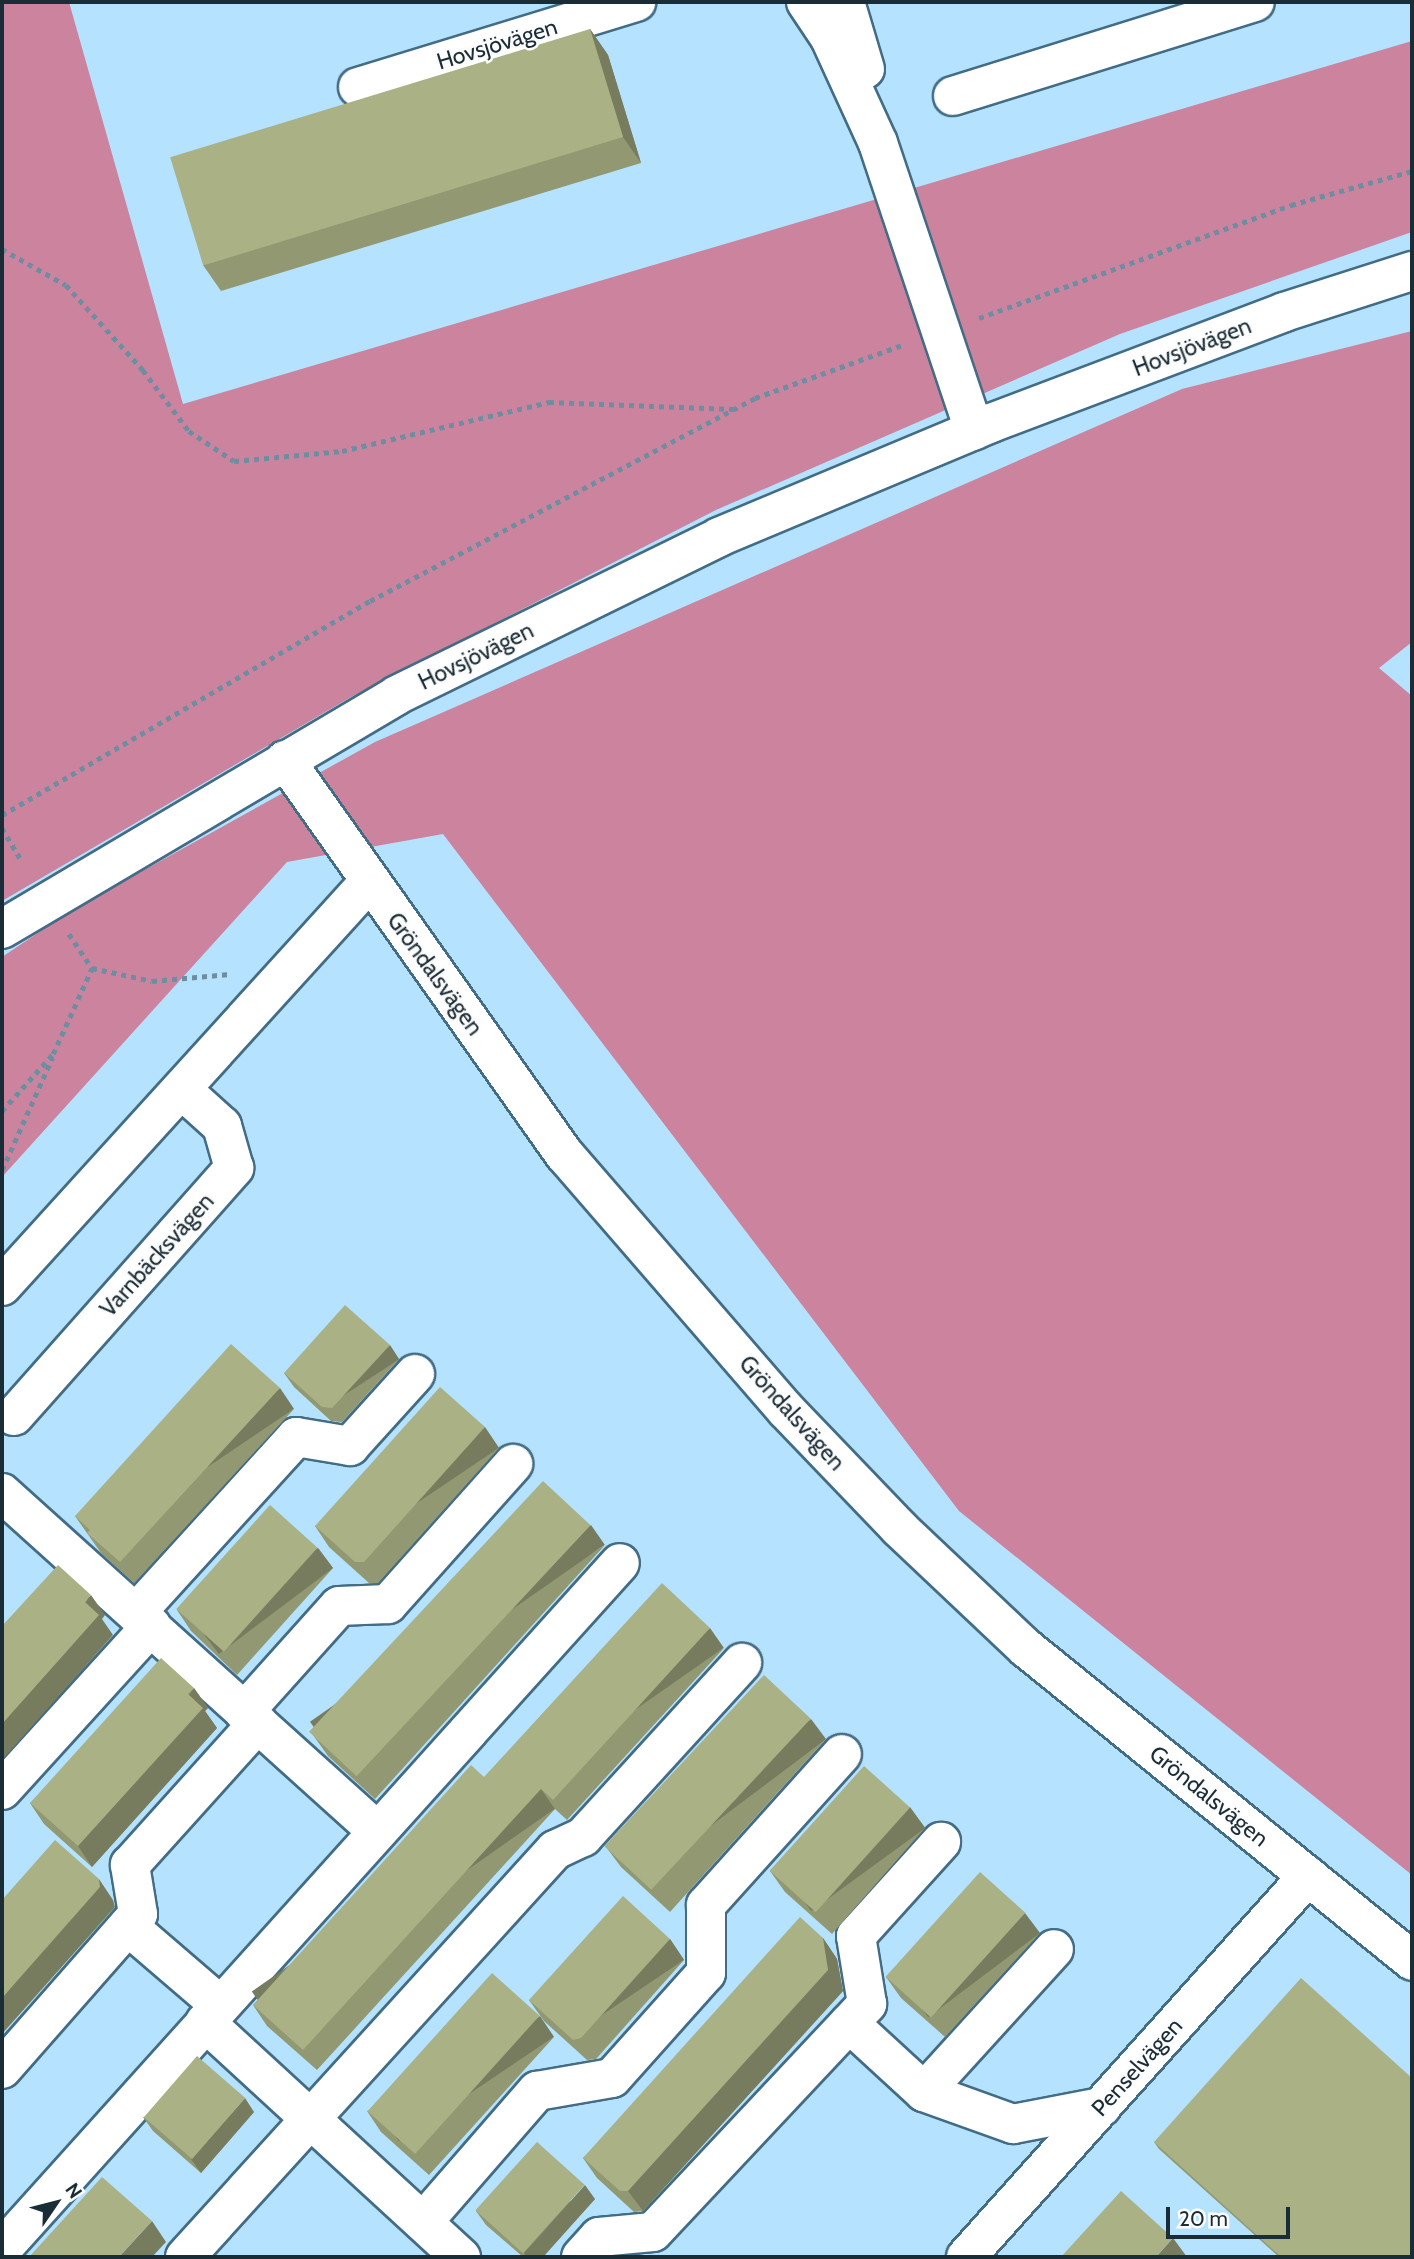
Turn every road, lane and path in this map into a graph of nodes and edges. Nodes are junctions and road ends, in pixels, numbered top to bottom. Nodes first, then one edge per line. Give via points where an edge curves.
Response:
1 (636, 2) edge
2 (806, 2) edge
3 (845, 2) edge
4 (1255, 2) edge
5 (358, 87) dead end
6 (953, 96) dead end
7 (877, 143) junction
8 (1412, 171) edge
9 (2, 249) edge
10 (1412, 271) edge
11 (941, 331) junction
12 (734, 409) junction
13 (974, 430) junction
14 (285, 760) junction
15 (2, 815) edge
16 (2, 828) edge
17 (20, 858) dead end
18 (369, 882) junction
19 (2, 929) edge
20 (68, 933) dead end
21 (92, 968) junction
22 (279, 981) junction
23 (53, 1054) junction
24 (181, 1089) junction
25 (2, 1111) edge
26 (2, 1170) edge
27 (2, 1286) edge
28 (415, 1374) dead end
29 (14, 1416) dead end
30 (513, 1464) dead end
31 (2, 1493) edge
32 (620, 1563) dead end
33 (144, 1620) junction
34 (742, 1663) dead end
35 (251, 1718) junction
36 (842, 1754) dead end
37 (2, 1790) edge
38 (377, 1831) junction
39 (941, 1842) dead end
40 (1308, 1877) junction
41 (128, 1926) junction
42 (1054, 1949) dead end
43 (1412, 1961) edge
44 (213, 2014) junction
45 (849, 2023) junction
46 (2, 2069) edge
47 (924, 2092) junction
48 (1101, 2107) junction
49 (310, 2119) junction
50 (423, 2222) junction
51 (8, 2229) edge
52 (185, 2257) edge
53 (461, 2257) edge
54 (581, 2257) edge
55 (966, 2257) edge

1 - 5 street, Hovsjövägen
2 - 7 street via 830,38
3 - 7 street via 864,66
4 - 6 street
7 - 11 street
8 - 11 path via 1291,205
9 - 12 path via 66,285 143,370 189,431 233,461 342,451 549,402
10 - 13 street, Hovsjövägen via 1284,312
11 - 12 path
11 - 13 street
12 - 15 path via 370,601
13 - 14 street, Hovsjövägen via 719,537 397,695
14 - 18 street, Gröndalsvägen
14 - 19 street, Hovsjövägen
16 - 17 path
18 - 22 street
18 - 40 street, Gröndalsvägen via 565,1155 786,1410 899,1528 1026,1648
20 - 21 path
21 - 22 path via 152,981 215,972
21 - 23 path
22 - 24 street
23 - 25 path
23 - 26 path
24 - 27 street
24 - 29 street, Varnbäcksvägen via 222,1126 234,1168
28 - 33 street via 350,1446 296,1437
30 - 35 street via 388,1604 339,1606
31 - 33 street
32 - 38 street
33 - 35 street
33 - 37 street
34 - 49 street via 583,1837 555,1850
35 - 38 street
35 - 41 street via 131,1865 138,1914
36 - 50 street via 706,1905 706,1973 621,2068 612,2078 537,2091
38 - 44 street
39 - 45 street via 856,1936 867,2004
40 - 43 street, Gröndalsvägen
40 - 48 street, Penselvägen
41 - 44 street
41 - 46 street
42 - 47 street
44 - 49 street
44 - 51 street
45 - 47 street
45 - 54 street via 653,2232 599,2237
47 - 48 street via 1013,2124
48 - 55 street, Penselvägen
49 - 50 street
49 - 52 street
50 - 53 street

